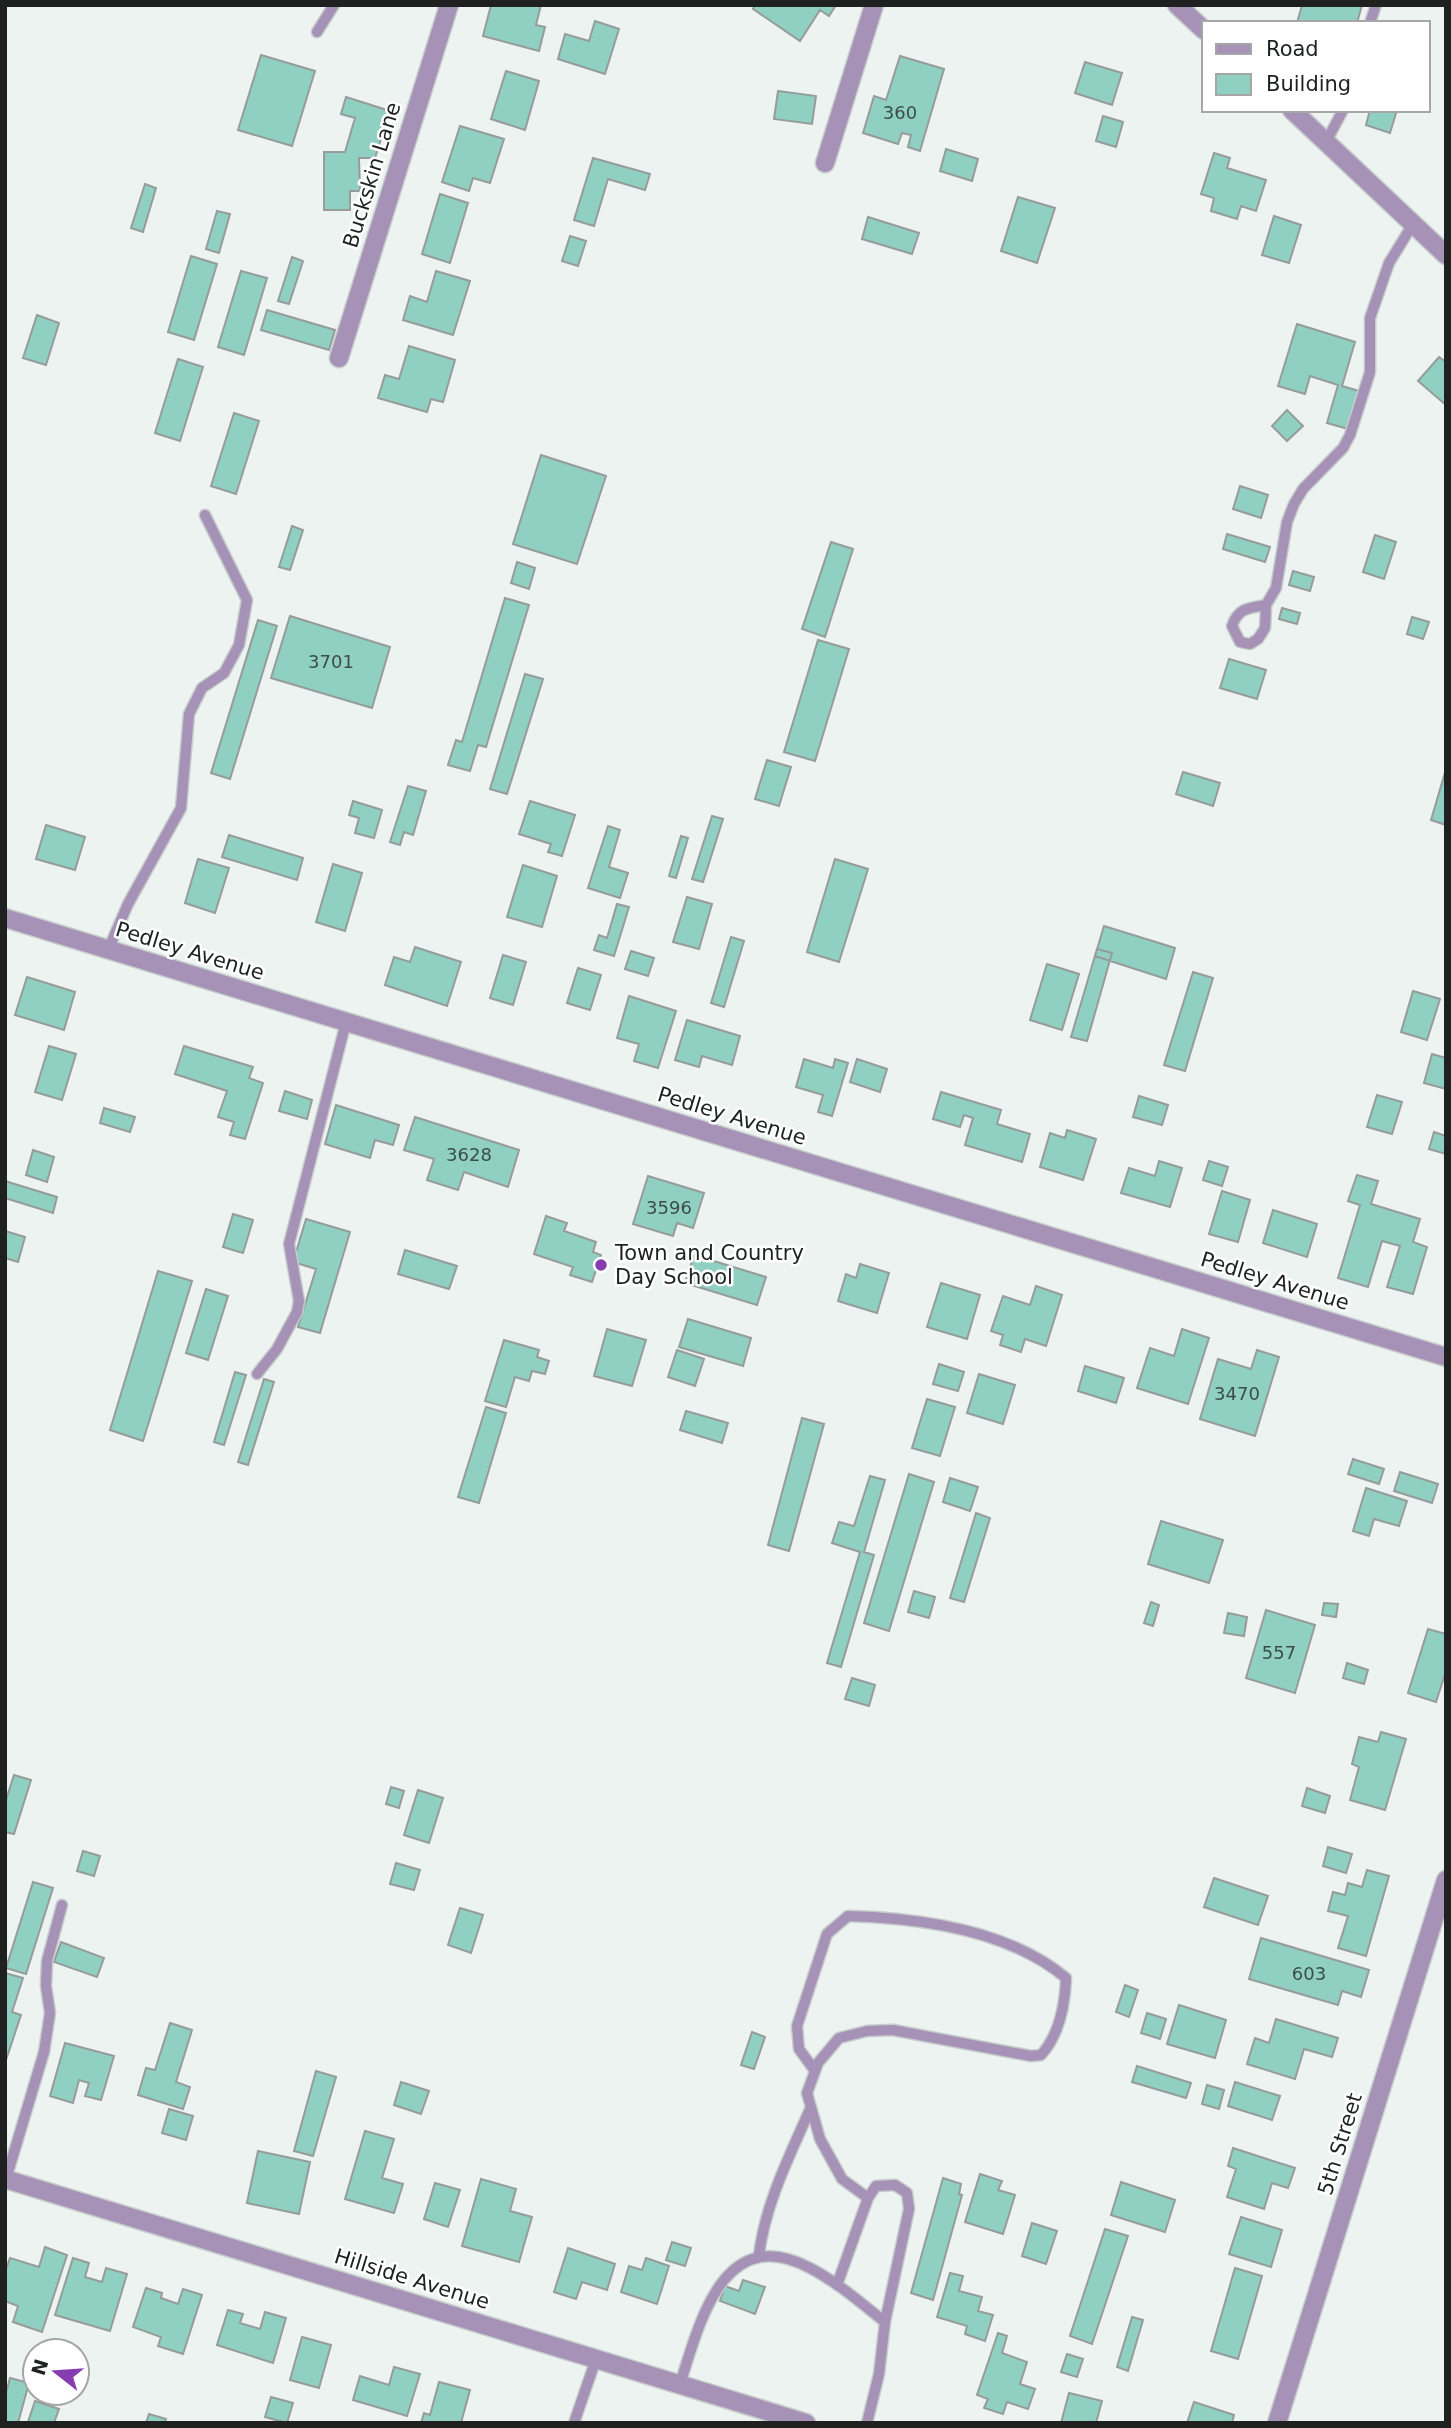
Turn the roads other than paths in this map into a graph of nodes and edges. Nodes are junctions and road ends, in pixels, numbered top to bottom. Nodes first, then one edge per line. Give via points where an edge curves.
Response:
1 (334, 5) edge
2 (449, 5) edge
3 (874, 5) edge
4 (1177, 5) edge
5 (1202, 28) edge
6 (317, 33) dead end
7 (1294, 112) edge
8 (1342, 112) edge
9 (1326, 142) junction
10 (825, 163) dead end
11 (1413, 224) junction
12 (1446, 256) edge
13 (339, 358) dead end
14 (205, 515) dead end
15 (1266, 605) dead end
16 (5, 918) edge
17 (108, 950) junction
18 (346, 1022) junction
19 (1446, 1357) edge
20 (257, 1374) dead end
21 (1446, 1880) edge
22 (62, 1905) dead end
23 (815, 2071) junction
24 (811, 2107) junction
25 (6, 2179) edge
26 (868, 2198) junction
27 (759, 2255) junction
28 (837, 2285) junction
29 (885, 2322) junction
30 (596, 2359) junction
31 (680, 2384) junction
32 (573, 2423) edge
33 (806, 2423) edge
34 (867, 2423) edge
35 (1277, 2423) edge

1 - 6 lane
2 - 13 street, Buckskin Lane
3 - 10 street
4 - 5 street
7 - 9 street
8 - 9 lane
9 - 11 street
11 - 12 street
11 - 15 lane via 1389,263 1370,318 1370,372 1350,435 1294,504 1276,588
14 - 17 lane via 247,600 239,645 224,673 202,688 188,714 181,808
16 - 17 street, Pedley Avenue
17 - 18 street, Pedley Avenue
18 - 19 street, Pedley Avenue
18 - 20 lane via 289,1244 297,1312
21 - 35 street, 5th Street
22 - 25 lane via 47,1961 50,2012 44,2052
23 - 23 lane via 839,2038 867,2031 893,2030 1041,2055 1051,2044 1065,2004 1066,1978 1046,1961 995,1940 893,1917 848,1916 827,1934 797,2026 799,2049
23 - 24 lane via 807,2092
24 - 26 lane via 820,2139 842,2179
24 - 27 lane via 780,2178
25 - 30 street, Hillside Avenue
26 - 28 lane
26 - 29 lane via 876,2186 895,2185 907,2193 909,2209
27 - 28 lane via 809,2267
27 - 31 lane via 726,2276 715,2292
28 - 29 lane
29 - 34 lane
30 - 31 street, Hillside Avenue
30 - 32 lane
31 - 33 street, Hillside Avenue

